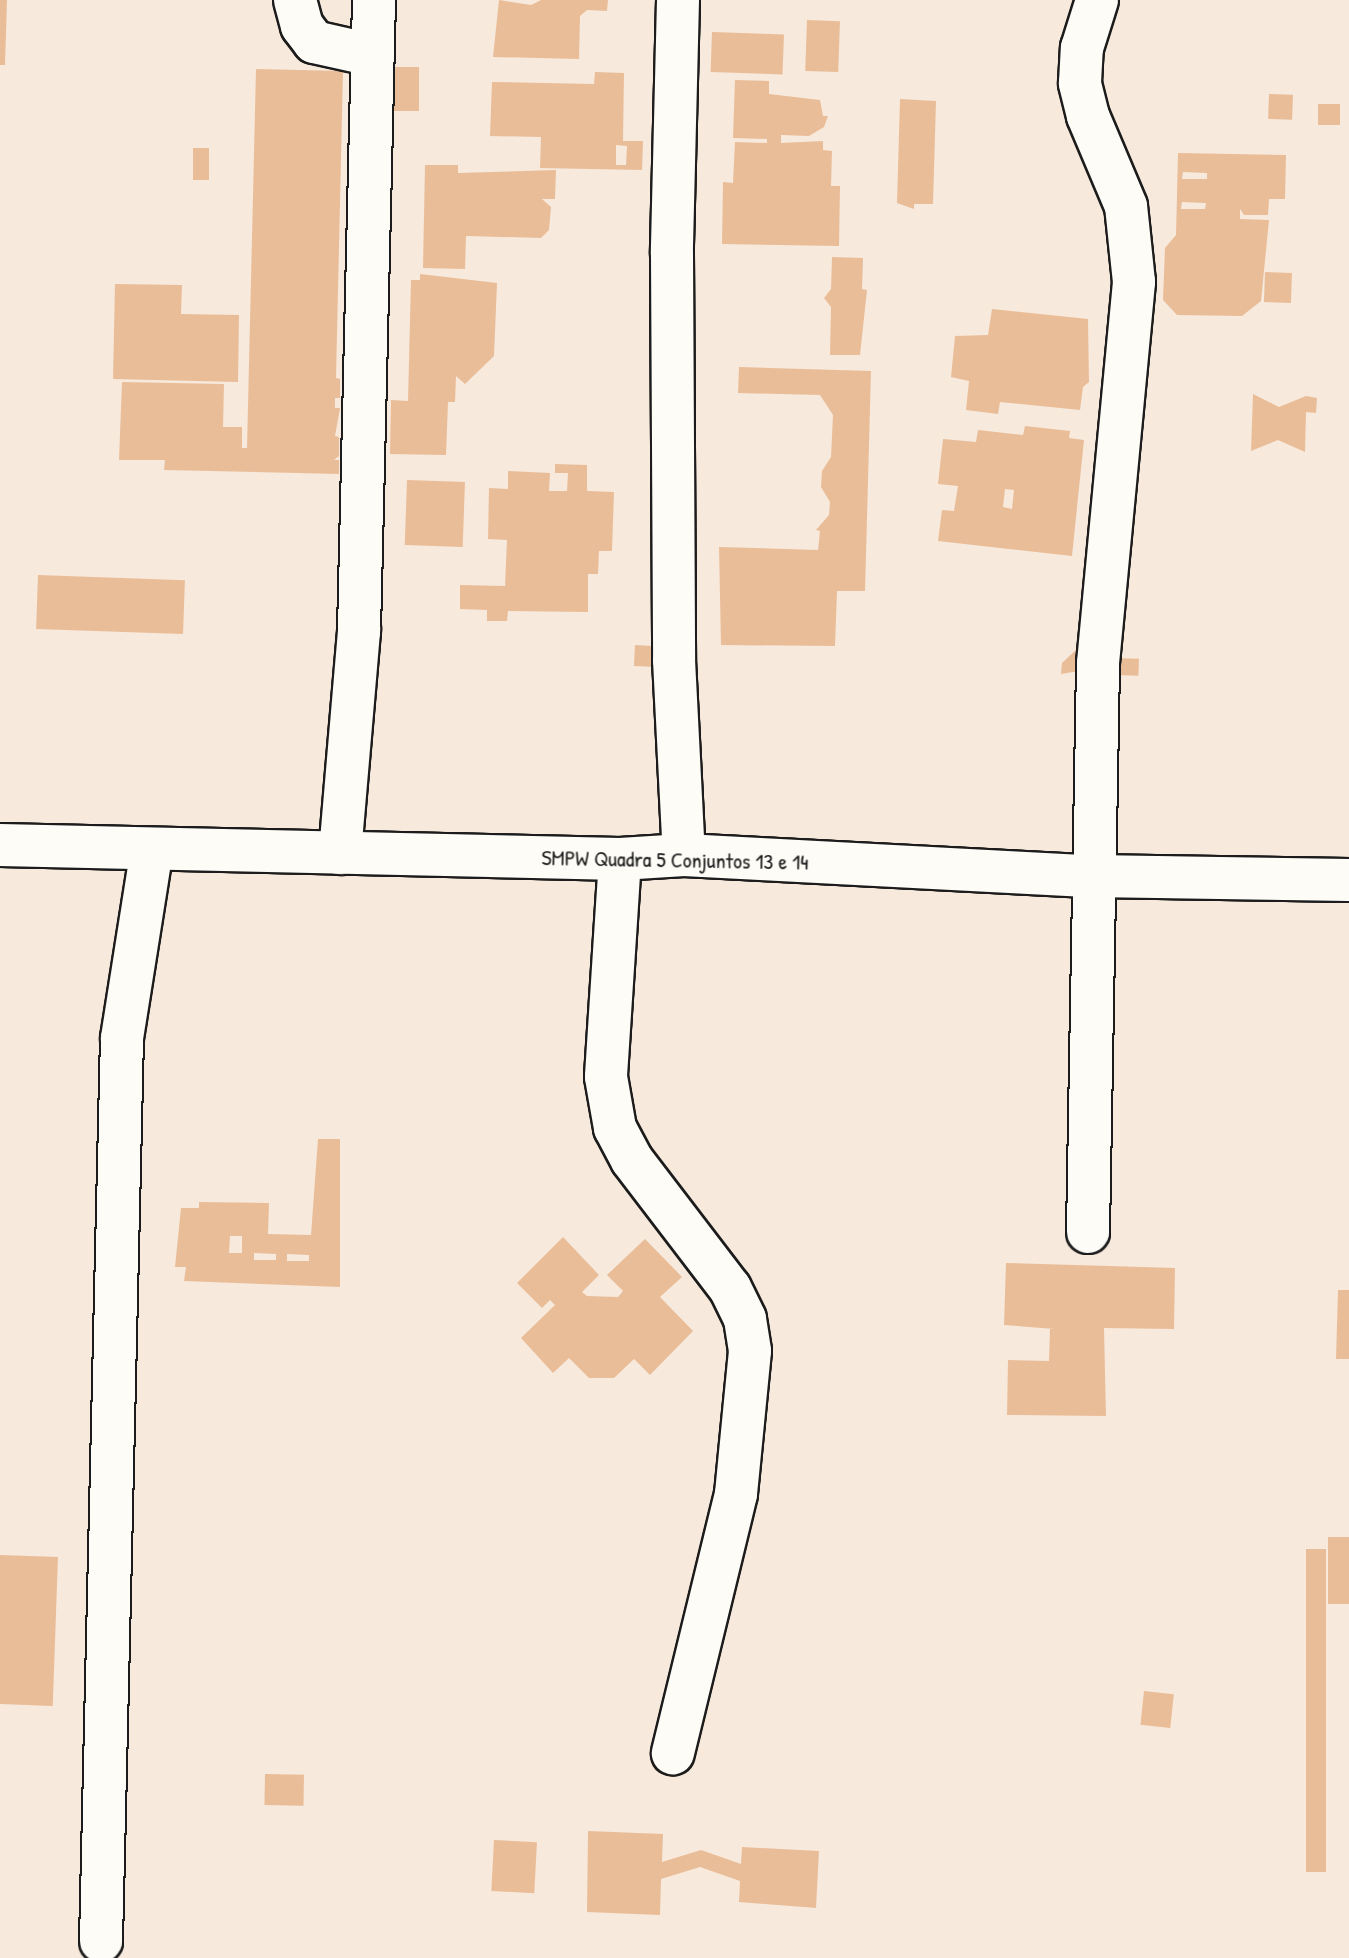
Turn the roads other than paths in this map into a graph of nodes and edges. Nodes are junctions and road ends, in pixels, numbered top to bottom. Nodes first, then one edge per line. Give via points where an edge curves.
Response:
1 (295, 0) edge
2 (374, 0) edge
3 (678, 0) edge
4 (1097, 0) edge
5 (372, 55) junction
6 (0, 845) edge
7 (152, 849) junction
8 (340, 853) junction
9 (684, 855) junction
10 (620, 859) junction
11 (1091, 876) junction
12 (1349, 880) edge
13 (1088, 1232) dead end
14 (673, 1753) dead end
15 (101, 1941) dead end

1 - 5 street via 302,26 314,42
2 - 5 street
3 - 9 street via 672,254 674,644
4 - 11 street via 1082,48 1080,83 1088,116 1126,206 1134,282 1098,663
5 - 8 street via 359,631
6 - 7 street, SMPW Quadra 5 Conjuntos 13 e 14
7 - 8 street, SMPW Quadra 5 Conjuntos 13 e 14
7 - 15 street via 122,1038
8 - 10 street, SMPW Quadra 5 Conjuntos 13 e 14
9 - 10 street, SMPW Quadra 5 Conjuntos 13 e 14
9 - 11 street, SMPW Quadra 5 Conjuntos 13 e 14
10 - 14 street via 606,1077 615,1128 632,1160 730,1288 745,1319 750,1351 736,1494
11 - 12 street, SMPW Quadra 5 Conjuntos 13 e 14
11 - 13 street

